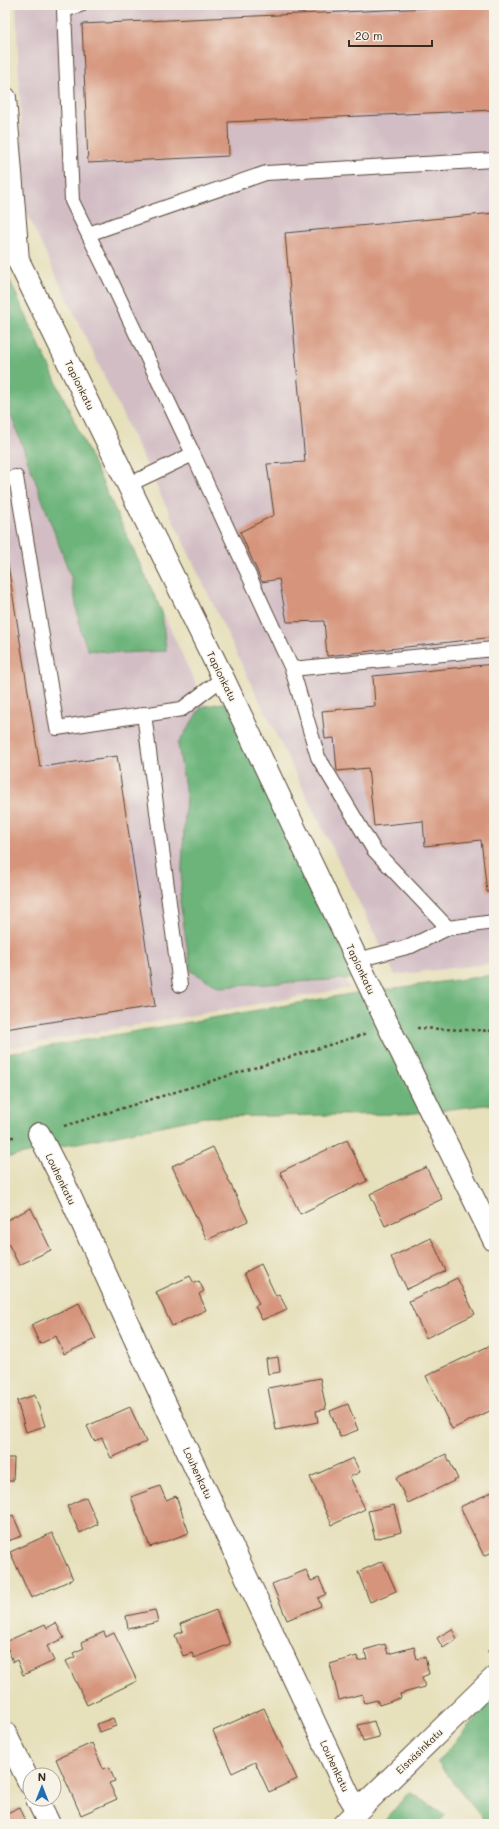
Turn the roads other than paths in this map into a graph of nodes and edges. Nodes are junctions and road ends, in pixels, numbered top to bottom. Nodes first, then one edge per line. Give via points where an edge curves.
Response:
1 (80, 5) edge
2 (5, 98) edge
3 (494, 160) edge
4 (88, 234) junction
5 (193, 454) junction
6 (5, 479) edge
7 (128, 485) junction
8 (494, 649) edge
9 (292, 668) junction
10 (223, 678) junction
11 (144, 714) junction
12 (494, 922) edge
13 (448, 928) junction
14 (357, 960) junction
15 (180, 984) dead end
16 (39, 1134) road end
17 (494, 1240) edge
18 (494, 1678) edge
19 (5, 1733) edge
20 (22, 1768) edge
21 (41, 1807) edge
22 (351, 1817) edge
23 (49, 1824) edge

1 - 4 lane via 64,10 72,202
2 - 7 street, Tapionkatu via 18,260
3 - 4 lane via 266,173
4 - 5 lane
5 - 7 lane
5 - 9 lane
6 - 11 lane via 16,477 57,728
7 - 10 street, Tapionkatu
8 - 9 lane
9 - 13 lane via 318,756 374,850
10 - 11 lane via 182,709
10 - 14 street, Tapionkatu
11 - 15 lane
12 - 13 lane
13 - 14 lane via 411,946
14 - 17 street, Tapionkatu
16 - 22 street, Louhenkatu via 345,1787
18 - 22 street, Eisnäsinkatu
19 - 20 street
21 - 23 street

